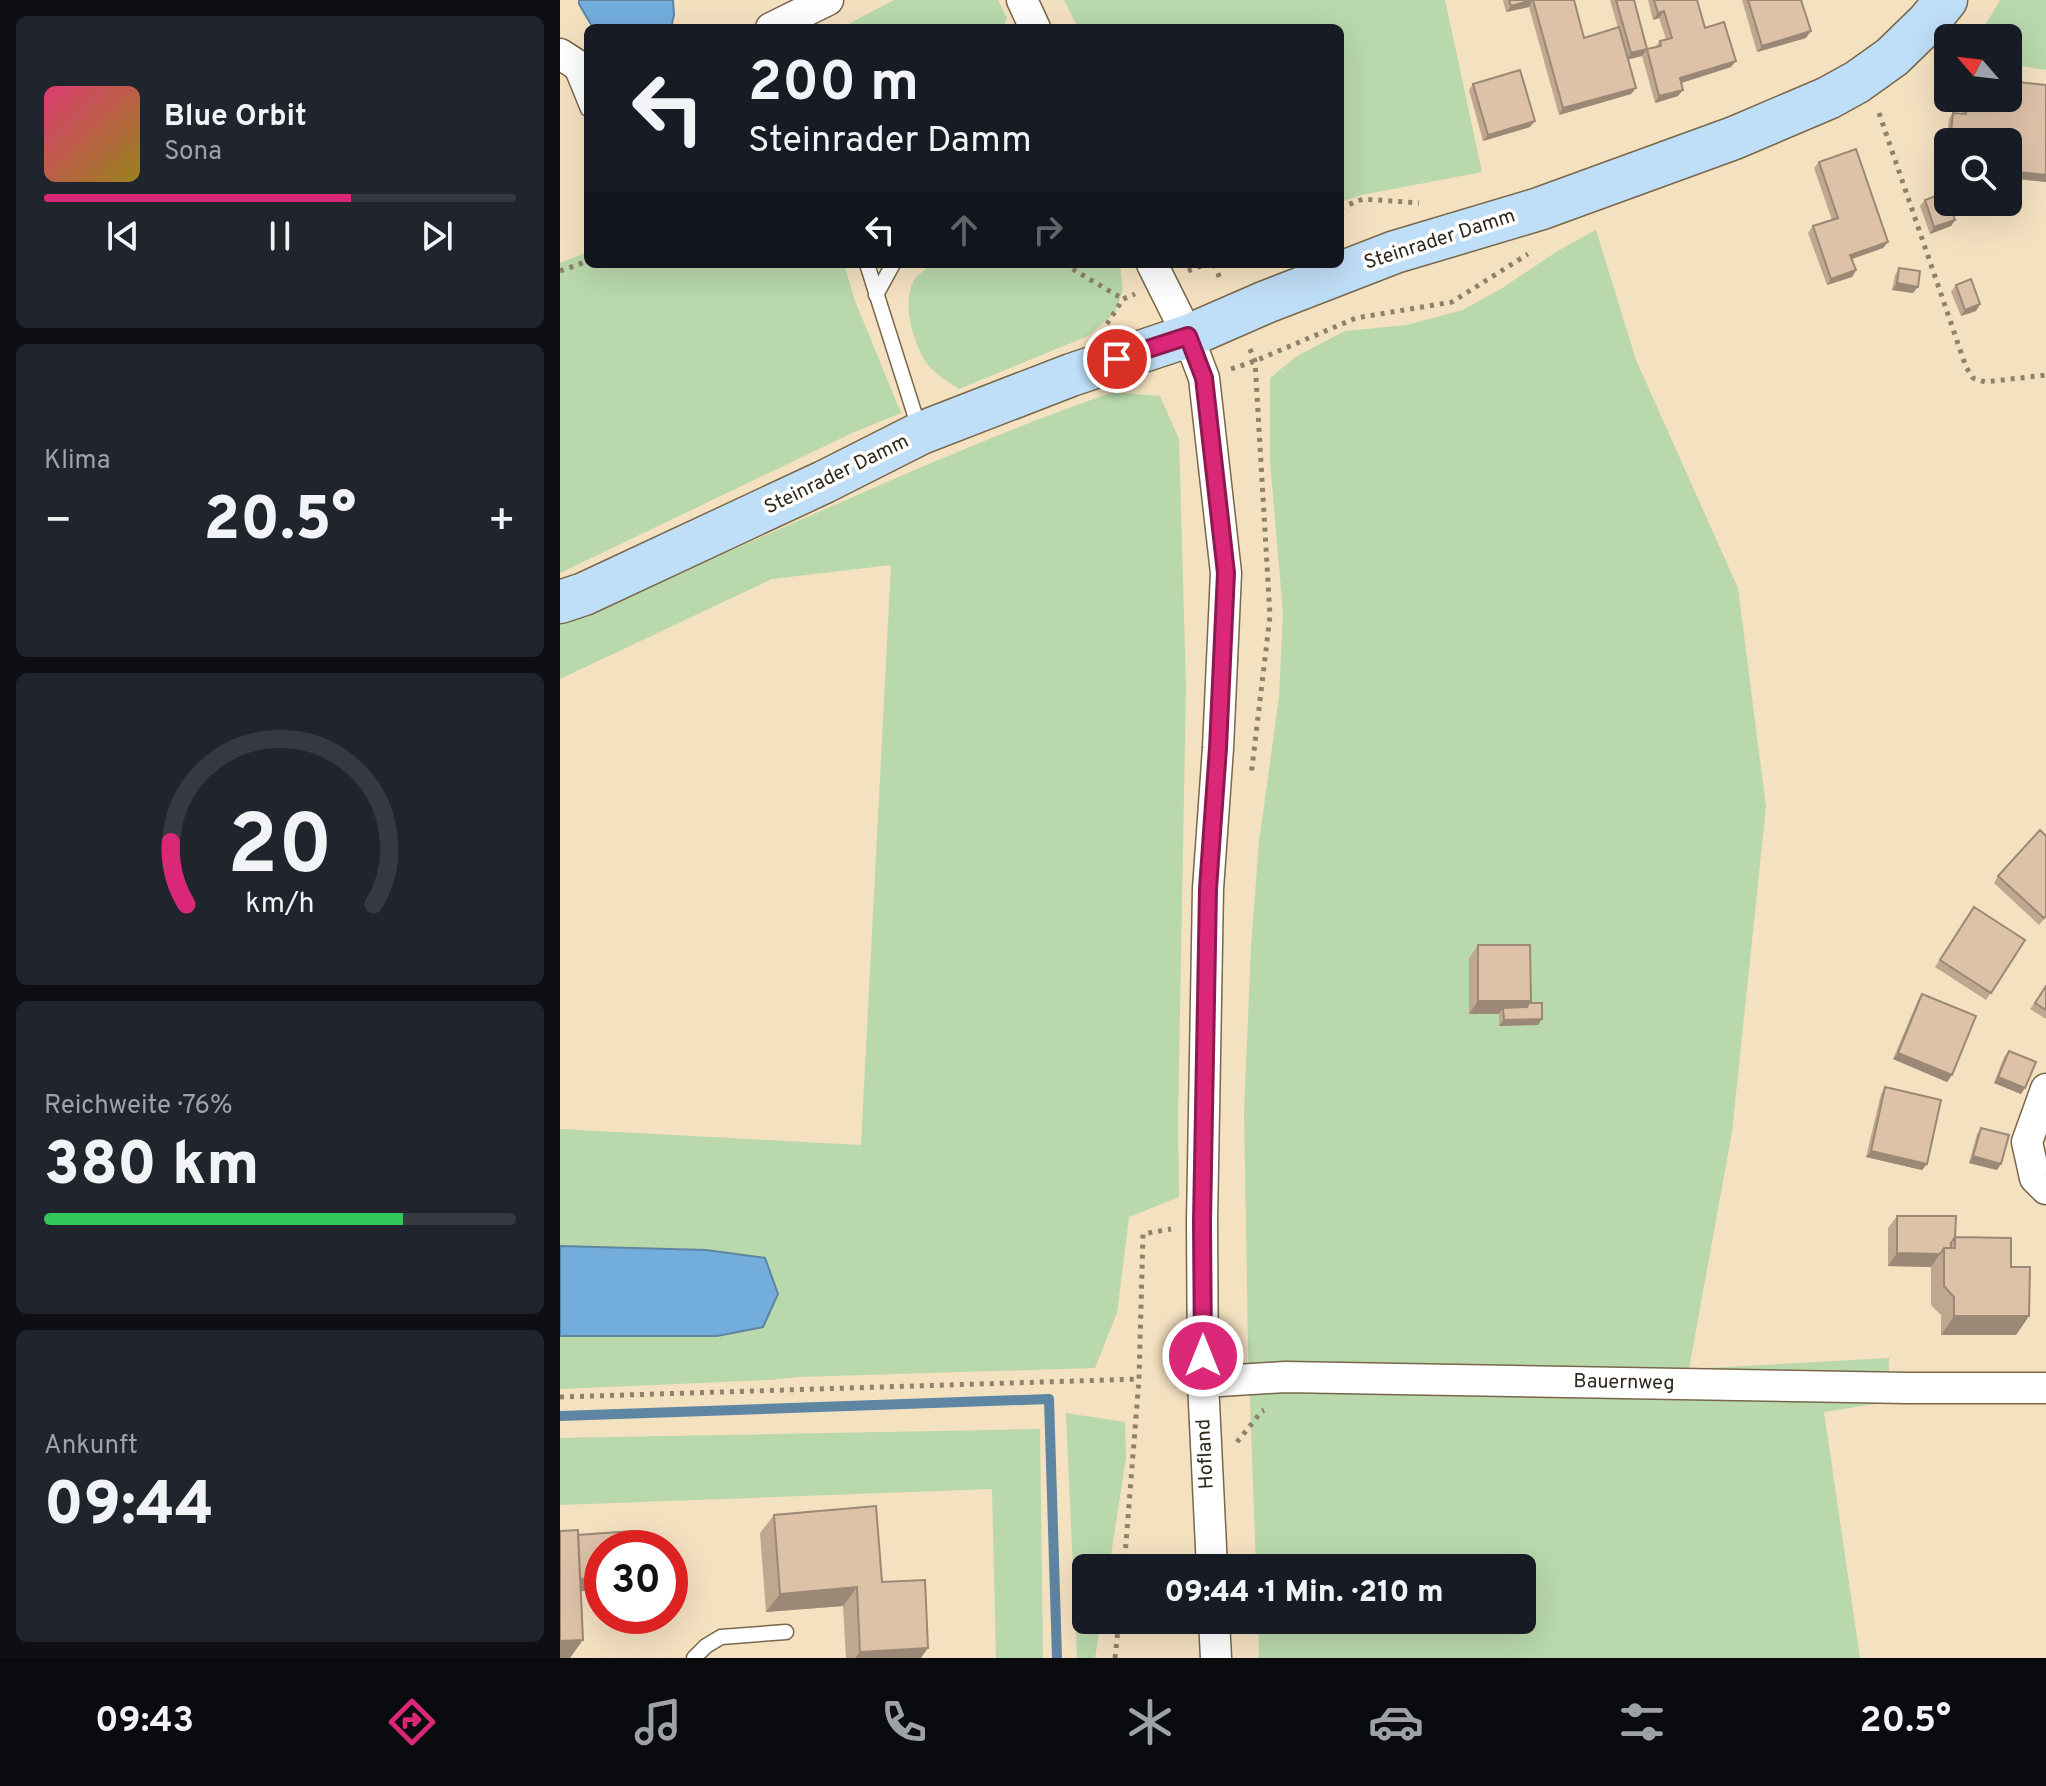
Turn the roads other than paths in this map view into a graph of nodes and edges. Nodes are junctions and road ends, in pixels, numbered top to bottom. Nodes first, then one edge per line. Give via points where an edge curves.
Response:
1 (828, 0) edge
2 (1022, 0) edge
3 (1946, 0) edge
4 (779, 24) edge
5 (1033, 24) edge
6 (572, 61) edge
7 (584, 97) edge
8 (868, 268) edge
9 (891, 268) edge
10 (1154, 268) edge
11 (876, 295) junction
12 (1188, 336) junction
13 (921, 433) junction
14 (560, 602) edge
15 (2046, 1089) edge
16 (2046, 1189) edge
17 (1203, 1382) junction
18 (2046, 1388) edge
19 (1211, 1554) edge
20 (786, 1632) dead end
21 (1215, 1634) edge
22 (694, 1658) edge
23 (1216, 1658) edge

1 - 4 street
2 - 5 street
3 - 12 main road, Steinrader Damm via 1892,57 1828,98 1539,209 1395,252
6 - 7 lane
8 - 11 lane
9 - 11 lane
10 - 12 street, Hofland
11 - 13 lane
12 - 13 main road, Steinrader Damm
12 - 17 street, Hofland via 1204,378 1226,573 1208,889
13 - 14 main road, Steinrader Damm
15 - 16 street via 2027,1142 2035,1178
17 - 18 street, Bauernweg via 1285,1377
17 - 19 street, Hofland
20 - 22 lane via 721,1637
21 - 23 street

